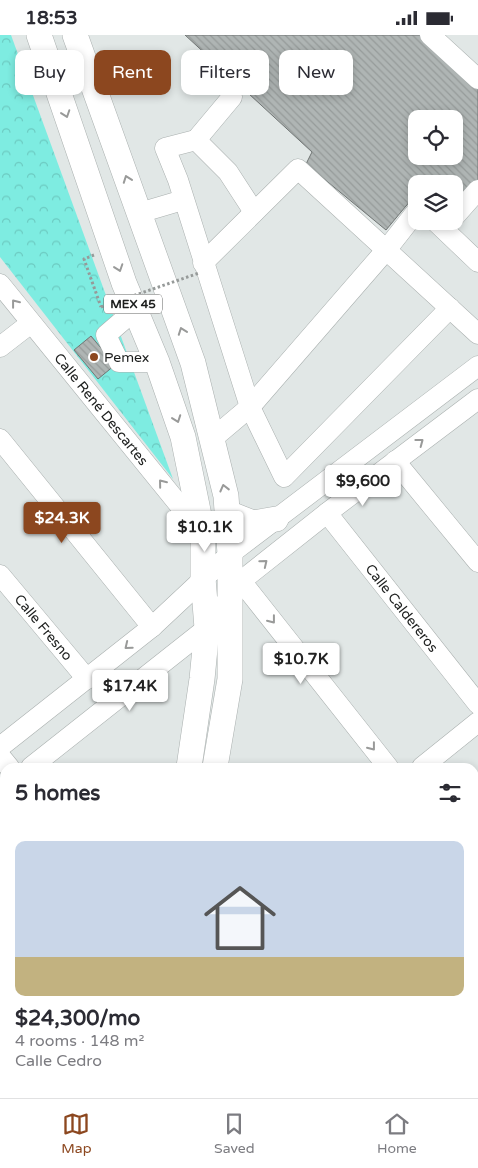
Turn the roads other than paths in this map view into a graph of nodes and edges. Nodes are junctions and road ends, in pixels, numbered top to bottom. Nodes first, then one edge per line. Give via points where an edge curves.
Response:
1 (39, 35) edge
2 (76, 35) edge
3 (430, 35) edge
4 (478, 79) edge
5 (232, 97) dead end
6 (196, 140) junction
7 (478, 191) edge
8 (183, 200) junction
9 (463, 205) edge
10 (139, 213) junction
11 (254, 213) junction
12 (408, 222) edge
13 (452, 230) edge
14 (386, 249) junction
15 (478, 262) edge
16 (201, 268) junction
17 (0, 284) edge
18 (450, 308) junction
19 (135, 310) junction
20 (31, 323) junction
21 (478, 334) edge
22 (0, 347) edge
23 (157, 362) junction
24 (478, 366) edge
25 (477, 402) edge
26 (250, 407) junction
27 (0, 439) edge
28 (212, 439) junction
29 (394, 461) junction
30 (228, 513) junction
31 (327, 513) junction
32 (276, 519) junction
33 (204, 535) junction
34 (230, 554) junction
35 (478, 562) edge
36 (0, 575) edge
37 (203, 578) junction
38 (235, 589) junction
39 (152, 627) junction
40 (207, 628) junction
41 (87, 679) junction
42 (478, 704) edge
43 (478, 722) edge
44 (0, 747) edge
45 (36, 763) edge
46 (190, 763) edge
47 (216, 763) edge
48 (385, 763) edge
49 (427, 763) edge

1 -> 19 main road, MEX 45
10 -> 2 main road, MEX 45
3 - 4 street
5 - 6 street
6 - 8 street via 165,148
6 - 11 street via 228,172
7 - 9 street
8 - 10 street
8 - 16 street
28 -> 10 main road, MEX 45 via 193,363
11 - 14 street via 298,169
11 - 16 street
12 - 14 street
13 - 15 street
14 - 18 street
14 - 26 street
16 - 26 street
20 -> 17 street, Calle René Descartes
18 - 21 street
18 - 26 street via 284,477
19 - 23 main road, MEX 45
19 - 23 street via 106,335 119,363
20 - 22 street
33 -> 20 street, Calle René Descartes
23 -> 33 main road, MEX 45 via 184,437
24 - 32 street
29 -> 25 street
26 - 28 street
27 - 39 street
30 -> 28 main road, MEX 45
29 - 31 street
29 - 35 street
30 - 32 main road via 253,523
30 - 34 main road, MEX 45
38 -> 31 street
31 - 42 street, Calle Caldereros
32 - 34 street
33 - 37 main road, MEX 45
34 - 37 street
34 - 38 main road, MEX 45
36 - 41 street, Calle Fresno
37 - 39 street
37 - 40 main road, MEX 45
38 - 40 street
38 - 47 main road, MEX 45 via 230,679
38 -> 48 street
39 -> 41 street
40 - 45 street
40 - 46 main road, MEX 45
41 - 44 street
43 - 49 street

